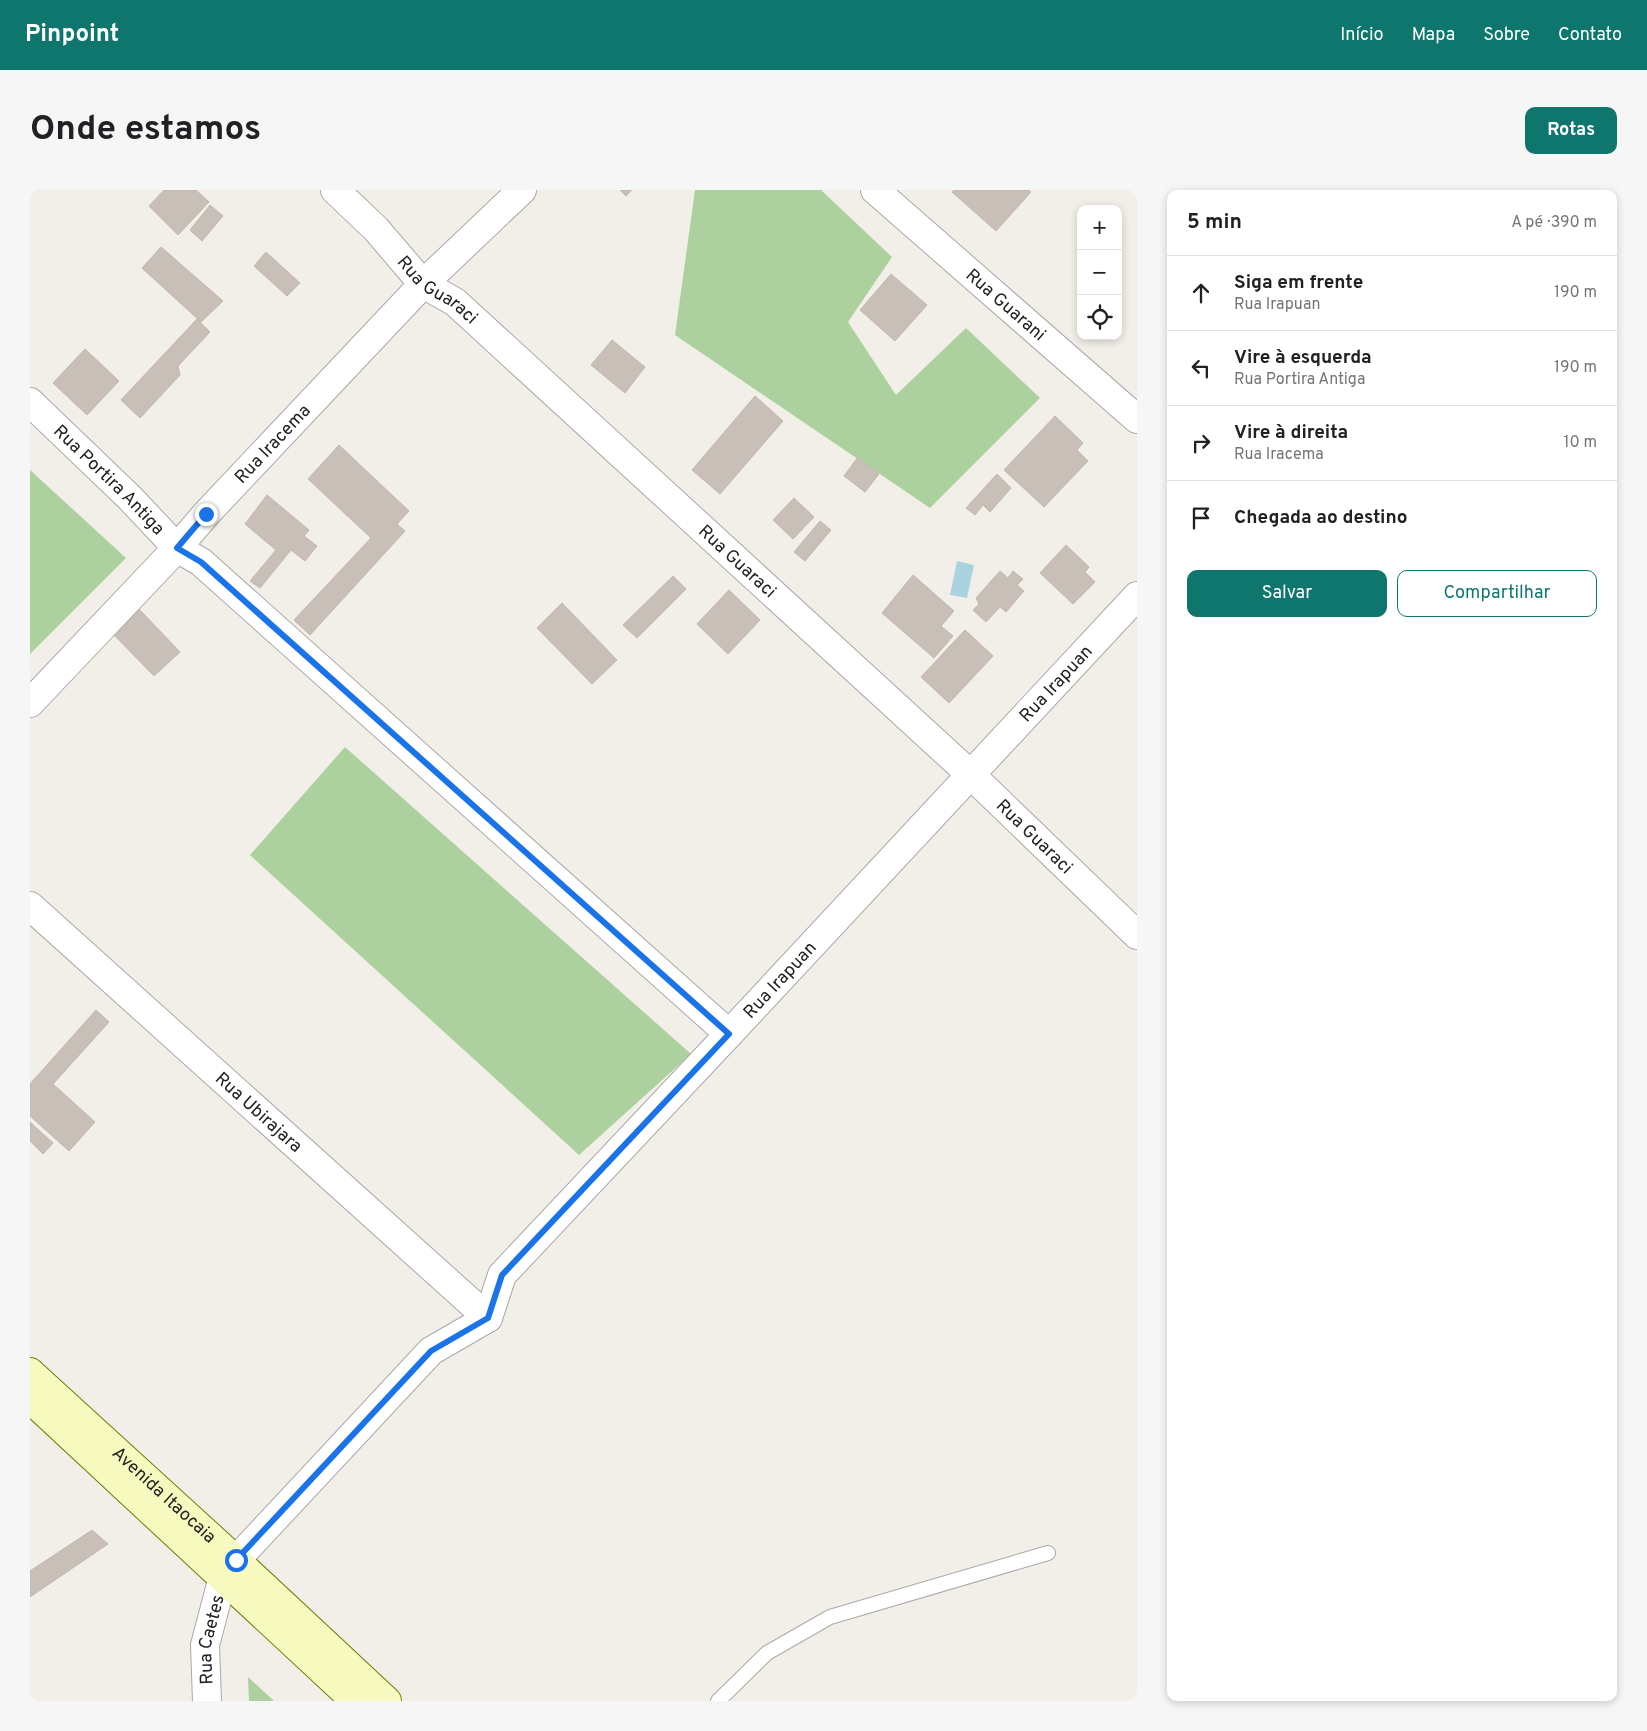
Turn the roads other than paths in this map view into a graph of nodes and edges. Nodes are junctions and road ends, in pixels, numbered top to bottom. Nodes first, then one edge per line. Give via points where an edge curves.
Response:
1 (336, 190) edge
2 (522, 190) edge
3 (875, 190) edge
4 (422, 284) junction
5 (30, 402) edge
6 (1137, 420) edge
7 (177, 548) junction
8 (1137, 596) edge
9 (30, 703) edge
10 (970, 774) junction
11 (30, 906) edge
12 (1137, 935) edge
13 (729, 1034) junction
14 (488, 1318) junction
15 (30, 1372) edge
16 (30, 1399) edge
17 (1048, 1553) dead end
18 (229, 1569) junction
19 (207, 1701) edge
20 (355, 1701) edge
21 (388, 1701) edge
22 (718, 1701) edge

1 - 4 street, Rua Guaraci via 376,229
2 - 4 street, Rua Iracema
3 - 6 street, Rua Guarani
4 - 7 street, Rua Iracema
4 - 10 street, Rua Guaraci via 455,302
5 - 7 street, Rua Portira Antiga
7 - 9 street, Rua Iracema
7 - 13 street, Rua Portira Antiga via 201,562
8 - 10 street, Rua Irapuan
10 - 12 street, Rua Guaraci
10 - 13 street, Rua Irapuan
11 - 14 street, Rua Ubirajara
13 - 14 street, Rua Irapuan via 502,1275
14 - 18 street via 431,1351
15 - 18 main road, Avenida Itaocaia
16 - 18 main road, Avenida Itaocaia
17 - 22 lane via 830,1617 767,1653
18 - 19 street, Rua Caetes via 205,1645
18 - 20 main road, Avenida Itaocaia
18 - 21 main road, Avenida Itaocaia

